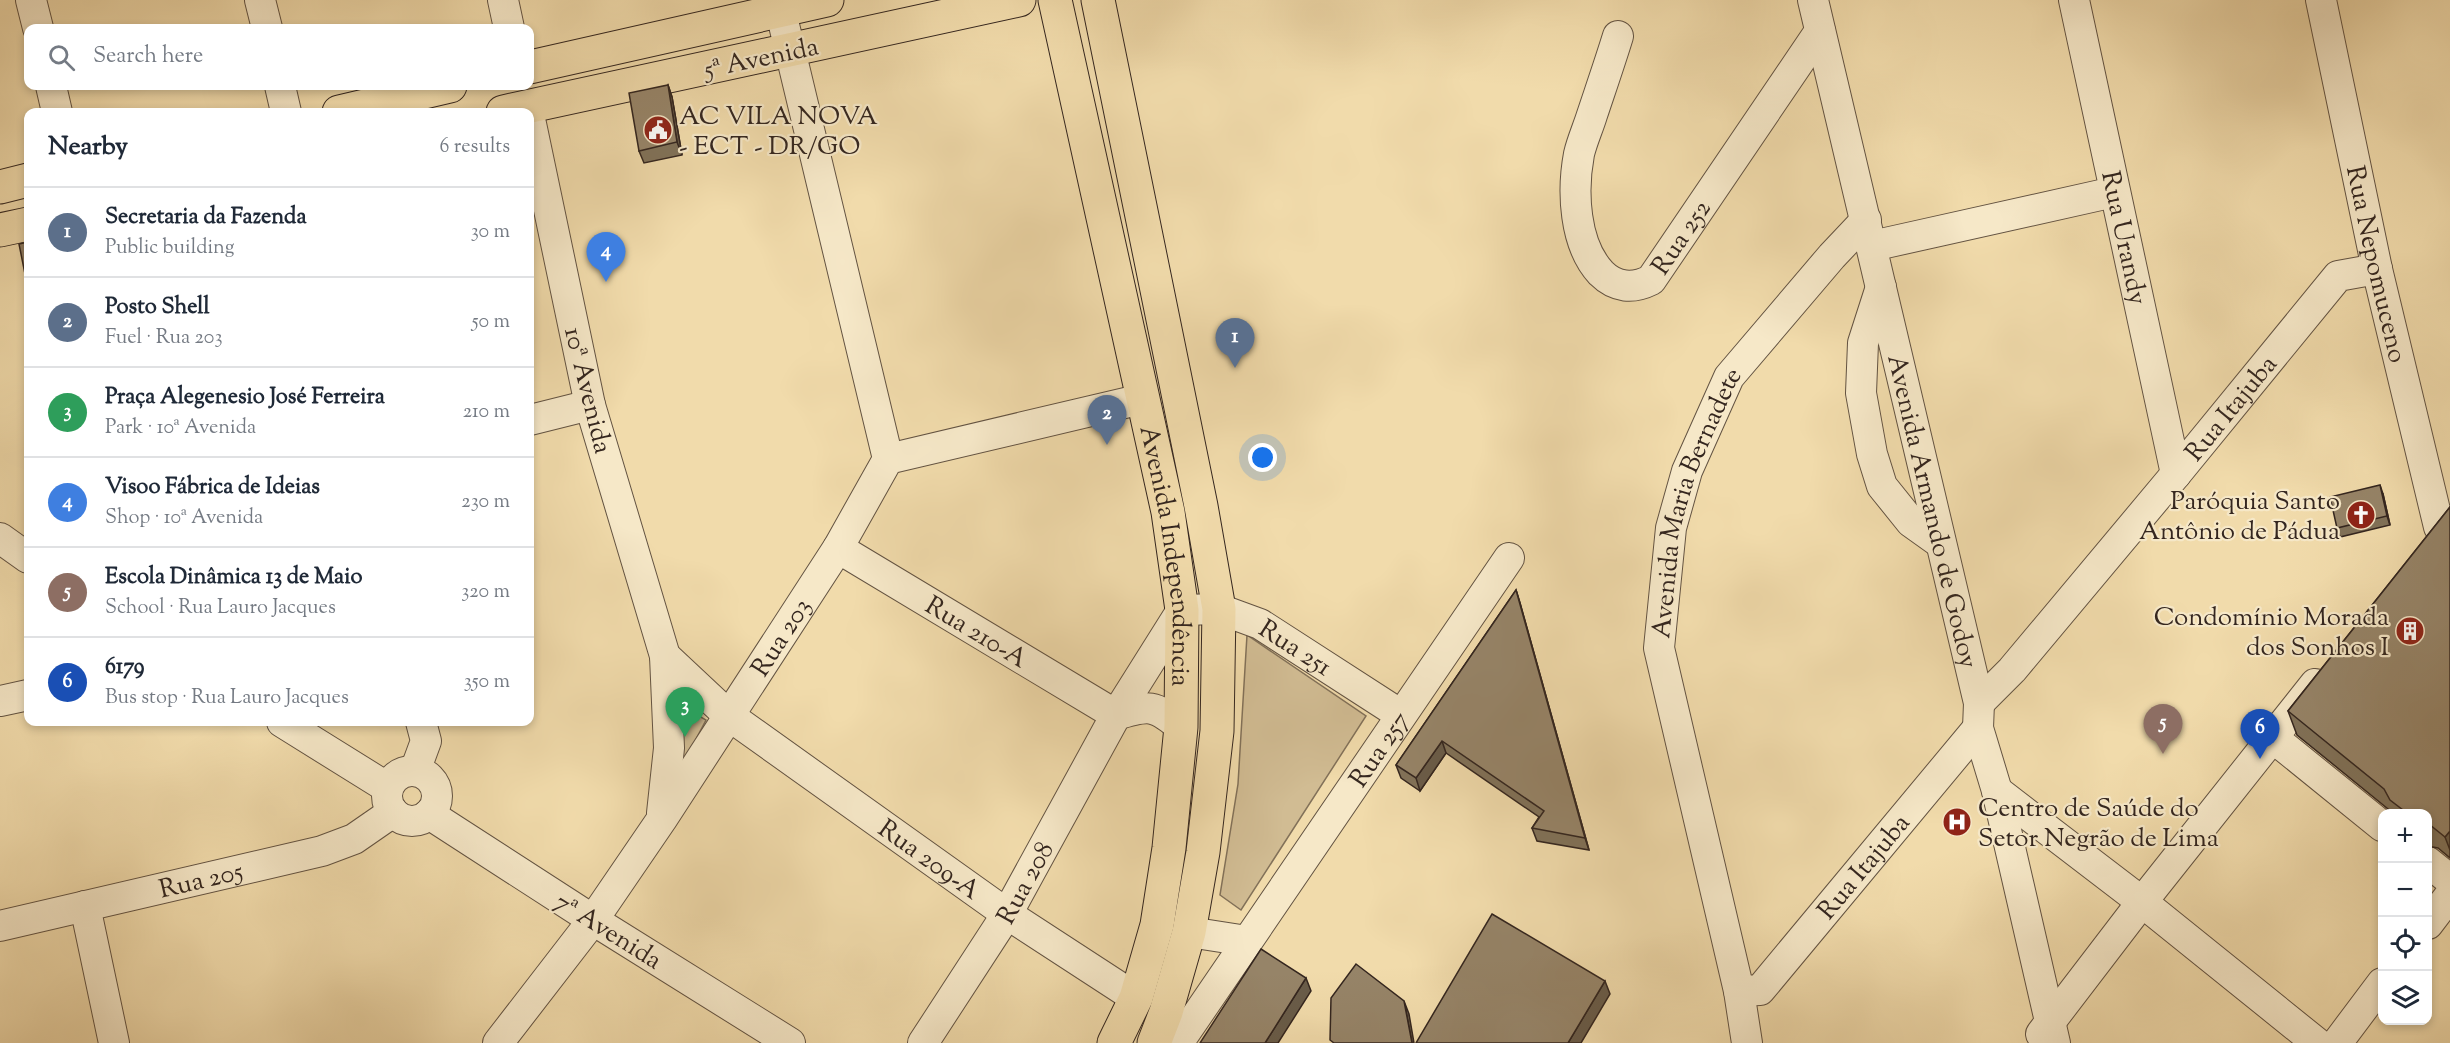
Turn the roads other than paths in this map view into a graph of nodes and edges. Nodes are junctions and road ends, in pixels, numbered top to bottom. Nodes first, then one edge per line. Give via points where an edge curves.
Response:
1 (31, 0) edge
2 (260, 0) edge
3 (503, 0) edge
4 (827, 0) edge
5 (1019, 0) edge
6 (1055, 0) edge
7 (1098, 0) edge
8 (1813, 0) edge
9 (2074, 0) edge
10 (2320, 0) edge
11 (779, 5) edge
12 (37, 24) edge
13 (266, 24) edge
14 (508, 24) edge
15 (1820, 31) junction
16 (1618, 36) dead end
17 (790, 51) junction
18 (534, 66) edge
19 (52, 90) edge
20 (281, 90) edge
21 (434, 90) edge
22 (522, 107) edge
23 (56, 108) edge
24 (285, 108) edge
25 (363, 108) edge
26 (534, 160) edge
27 (24, 181) edge
28 (0, 187) edge
29 (2114, 192) junction
30 (24, 225) edge
31 (0, 230) edge
32 (1869, 233) junction
33 (2377, 269) junction
34 (1881, 287) junction
35 (1142, 399) junction
36 (590, 405) junction
37 (534, 419) edge
38 (888, 459) junction
39 (2176, 474) junction
40 (2438, 529) edge
41 (0, 538) edge
42 (1939, 542) junction
43 (838, 548) junction
44 (24, 555) edge
45 (1509, 558) dead end
46 (1219, 609) junction
47 (1182, 610) junction
48 (665, 656) junction
49 (2330, 664) edge
50 (24, 696) edge
51 (0, 701) edge
52 (728, 714) junction
53 (1116, 715) junction
54 (1401, 715) junction
55 (1978, 716) junction
56 (288, 726) edge
57 (422, 726) edge
58 (1181, 727) junction
59 (2272, 737) junction
60 (415, 771) junction
61 (1997, 791) junction
62 (391, 800) junction
63 (429, 814) junction
64 (662, 819) junction
65 (2378, 823) edge
66 (2428, 863) edge
67 (2450, 880) edge
68 (2450, 895) edge
69 (2142, 902) junction
70 (85, 906) junction
71 (1007, 915) junction
72 (2432, 918) edge
73 (593, 920) junction
74 (0, 926) edge
75 (1189, 932) junction
76 (1247, 941) junction
77 (2378, 988) edge
78 (1739, 991) junction
79 (1136, 998) junction
80 (507, 1036) edge
81 (2046, 1036) edge
82 (114, 1043) edge
83 (790, 1043) edge
84 (923, 1043) edge
85 (1114, 1043) edge
86 (1154, 1043) edge
87 (1178, 1043) edge
88 (1747, 1043) edge
89 (2317, 1043) edge
90 (2337, 1043) edge

1 - 12 street
2 - 13 street
3 - 14 street
4 - 11 main road, 5ª Avenida
5 - 17 main road, 5ª Avenida
6 - 35 main road, Avenida Independência
7 - 46 main road, Avenida Independência
8 - 15 street, Avenida Armando de Godoy
9 - 29 street, Rua Urandy
10 - 33 street, Rua Nepomuceno
11 - 17 street
11 - 18 main road, 5ª Avenida
15 - 16 street, Rua 252 via 1651,280 1637,287 1605,277 1591,262 1575,196 1579,154
15 - 32 street, Avenida Armando de Godoy
17 - 22 main road, 5ª Avenida
17 - 38 street
19 - 23 street
20 - 24 street
21 - 25 main road
26 - 36 street, 10ª Avenida
27 - 28 main road
29 - 32 street
29 - 39 street, Rua Urandy
30 - 31 main road
32 - 34 street, Avenida Armando de Godoy
32 - 78 street, Avenida Maria Bernadete via 1832,256 1729,377 1687,471 1671,528 1659,648
33 - 39 street, Rua Itajuba via 2338,276
33 - 40 street, Rua Nepomuceno
34 - 42 street, Avenida Armando de Godoy
34 - 42 street via 1863,343 1861,393 1872,454 1882,486 1911,522
35 - 38 street
35 - 47 main road, Avenida Independência via 1168,512
36 - 37 street
36 - 48 street, 10ª Avenida
38 - 43 street, Rua 203
39 - 55 street, Rua Itajuba
41 - 44 street
42 - 55 street, Avenida Armando de Godoy
43 - 52 street, Rua 203
43 - 53 street, Rua 210-A
45 - 54 street, Rua 257
46 - 47 street, Rua 251
46 - 54 street, Rua 251 via 1260,624
46 - 75 main road, Avenida Independência via 1217,731
47 - 53 street, Rua 208
47 - 58 main road, Avenida Independência
48 - 52 street
48 - 64 street, 10ª Avenida via 669,748
49 - 59 street
50 - 51 street
52 - 64 street, Rua 203
52 - 71 street, Rua 209-A
53 - 58 street via 1144,706 1163,712
53 - 71 street, Rua 208
54 - 76 street, Rua 257
55 - 61 street, Avenida Armando de Godoy
55 - 78 street, Rua Itajuba via 1760,990
56 - 62 street
57 - 60 street via 426,741
58 - 79 main road, Avenida Independência via 1157,925
59 - 65 street
59 - 69 street
60 - 62 street via 392,780
60 - 63 street via 429,778 436,792
61 - 69 street
61 - 81 street, Avenida Armando de Godoy
62 - 63 street via 407,820
62 - 70 street, Rua 205 via 354,839 322,851
63 - 73 street, 7ª Avenida
64 - 73 street, Rua 203
66 - 67 street
68 - 72 street
69 - 81 street
69 - 89 street
70 - 74 street, Rua 205
70 - 82 street
71 - 79 street, Rua 209-A
71 - 84 street, Rua 208
73 - 80 street, Rua 203
73 - 83 street, 7ª Avenida
75 - 76 street
75 - 86 main road, Avenida Independência
76 - 87 street, Rua 257
77 - 90 street
78 - 88 street, Avenida Maria Bernadete
79 - 85 main road, Avenida Independência

